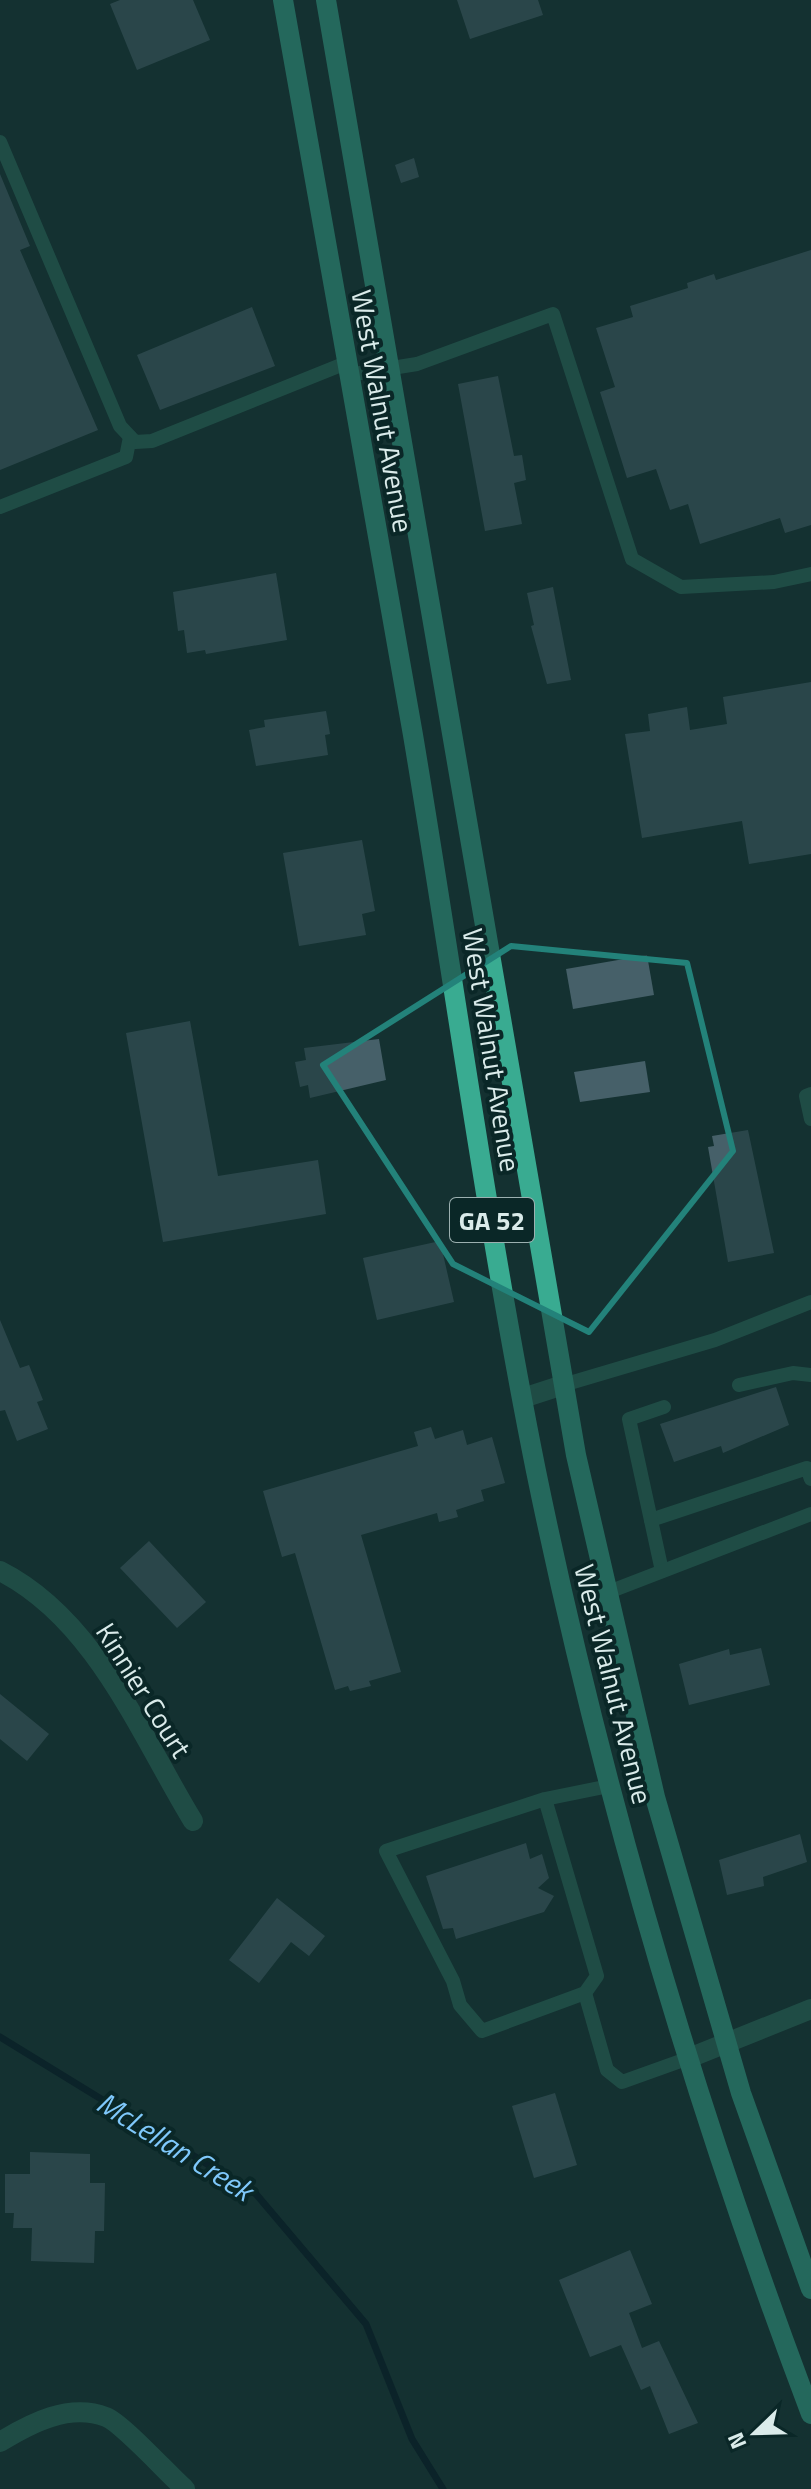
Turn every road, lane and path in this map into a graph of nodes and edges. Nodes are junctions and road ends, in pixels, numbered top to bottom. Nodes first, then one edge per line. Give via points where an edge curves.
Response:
1 (283, 0) edge
2 (326, 0) edge
3 (0, 142) edge
4 (389, 368) junction
5 (347, 369) junction
6 (130, 437) junction
7 (0, 507) edge
8 (811, 574) edge
9 (811, 1094) edge
10 (811, 1119) edge
11 (811, 1302) edge
12 (811, 1375) edge
13 (563, 1385) junction
14 (739, 1385) dead end
15 (523, 1398) junction
16 (664, 1407) dead end
17 (811, 1479) edge
18 (811, 1514) edge
19 (651, 1520) junction
20 (0, 1571) edge
21 (662, 1571) junction
22 (606, 1593) junction
23 (609, 1786) junction
24 (545, 1799) junction
25 (193, 1821) dead end
26 (585, 1993) junction
27 (811, 2009) edge
28 (728, 2045) junction
29 (689, 2058) junction
30 (811, 2289) edge
31 (811, 2414) edge
32 (0, 2442) edge
33 (185, 2489) edge

1 - 5 main road, West Walnut Avenue / GA 52
2 - 4 main road, West Walnut Avenue / GA 52
3 - 6 lane via 120,426
4 - 5 lane
4 - 8 lane via 417,364 553,314 632,559 681,587 774,582
4 - 13 main road, West Walnut Avenue / GA 52
5 - 6 lane via 152,441 135,442
5 - 15 main road, West Walnut Avenue / GA 52
6 - 7 lane via 126,457
9 - 10 lane via 806,1096
11 - 13 lane via 715,1340
12 - 14 lane via 793,1373
13 - 15 street
13 - 22 main road, West Walnut Avenue / GA 52
15 - 23 main road, West Walnut Avenue / GA 52
16 - 19 lane via 629,1419
17 - 19 lane via 807,1468
18 - 21 lane
19 - 21 lane
20 - 25 street, Kinnier Court via 31,1587 76,1633 107,1674
21 - 22 lane
22 - 28 main road, West Walnut Avenue / GA 52 via 655,1797
23 - 24 lane
23 - 29 main road, West Walnut Avenue / GA 52
24 - 26 lane via 597,1976
24 - 26 lane via 386,1851 453,1981 460,2005 482,2031
26 - 29 lane via 607,2070 622,2082
27 - 28 street
28 - 29 street
28 - 30 main road, West Walnut Avenue / GA 52
29 - 31 main road, West Walnut Avenue / GA 52 via 759,2275
32 - 33 street via 64,2413 107,2417

